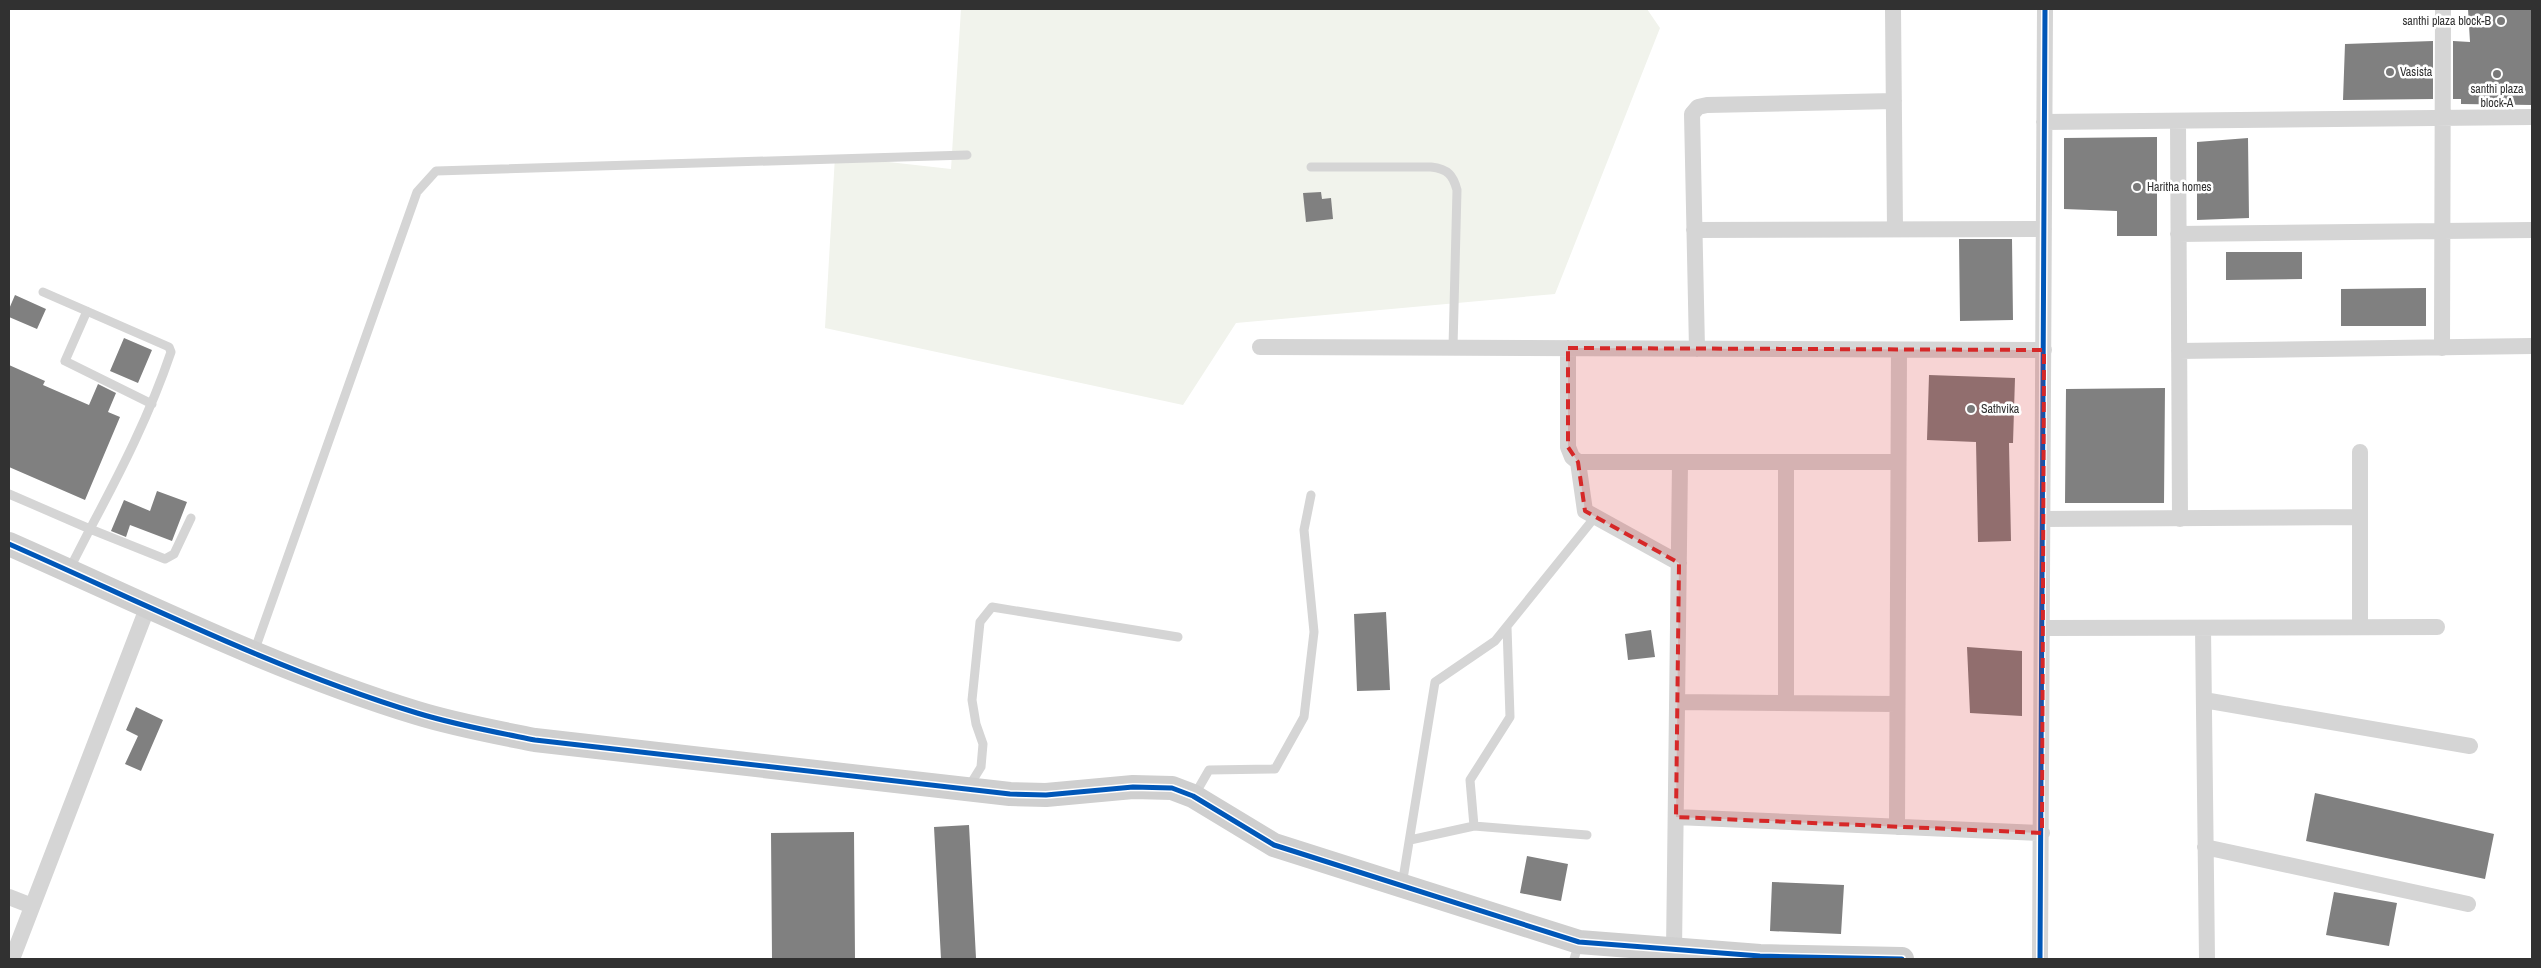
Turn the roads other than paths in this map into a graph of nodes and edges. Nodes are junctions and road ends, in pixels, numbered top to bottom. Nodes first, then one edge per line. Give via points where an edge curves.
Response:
1 (1893, 9) edge
2 (2045, 9) edge
3 (2443, 9) edge
4 (1894, 101) junction
5 (2532, 116) edge
6 (2443, 118) junction
7 (2178, 121) junction
8 (2044, 122) junction
9 (968, 156) dead end
10 (1311, 167) dead end
11 (1895, 229) junction
12 (2044, 229) junction
13 (1694, 230) junction
14 (2532, 230) edge
15 (2442, 233) junction
16 (2178, 234) junction
17 (43, 292) dead end
18 (87, 311) junction
19 (2532, 346) edge
20 (1260, 347) dead end
21 (1453, 347) junction
22 (1568, 348) junction
23 (2442, 348) junction
24 (1697, 349) junction
25 (1899, 350) junction
26 (2044, 350) junction
27 (2179, 350) junction
28 (152, 404) junction
29 (2360, 452) dead end
30 (1578, 462) junction
31 (1898, 462) junction
32 (1680, 463) junction
33 (1786, 463) junction
34 (9, 494) edge
35 (1311, 495) dead end
36 (1594, 517) junction
37 (2359, 517) junction
38 (191, 518) dead end
39 (2180, 518) junction
40 (2043, 519) junction
41 (90, 530) junction
42 (9, 544) edge
43 (1679, 563) junction
44 (69, 570) junction
45 (148, 606) junction
46 (1507, 627) junction
47 (2360, 627) junction
48 (2437, 627) dead end
49 (2042, 628) junction
50 (2203, 628) junction
51 (1178, 637) dead end
52 (254, 652) junction
53 (2204, 700) junction
54 (1677, 702) junction
55 (1786, 703) junction
56 (1897, 704) junction
57 (2470, 746) dead end
58 (968, 788) junction
59 (1194, 796) junction
60 (1676, 817) junction
61 (1474, 826) junction
62 (1897, 827) junction
63 (2042, 833) junction
64 (1588, 835) dead end
65 (1410, 840) junction
66 (2205, 847) junction
67 (1401, 887) junction
68 (9, 897) edge
69 (2468, 904) dead end
70 (32, 906) junction
71 (1577, 951) edge
72 (1674, 951) junction
73 (1760, 958) edge
74 (1790, 958) edge
75 (12, 959) edge
76 (1852, 959) edge
77 (1902, 959) edge
78 (2040, 959) edge
79 (2207, 959) edge

1 - 4 street
2 - 8 street
3 - 6 street
4 - 11 street
4 - 13 street via 1698,107 1691,122
5 - 6 street
6 - 7 street
6 - 15 street
7 - 8 street
7 - 16 street
8 - 12 street
9 - 52 lane via 436,171 417,192
10 - 21 lane via 1431,167 1444,168 1454,177 1457,190
11 - 12 street
11 - 13 street
12 - 26 street
13 - 24 street
14 - 15 street
15 - 16 street
15 - 23 street
16 - 27 street
17 - 18 lane
18 - 28 lane via 170,347
18 - 28 lane via 65,361
19 - 23 street
20 - 21 street
21 - 22 street
22 - 24 street
22 - 30 street via 1568,447
23 - 27 street
24 - 25 street
25 - 26 street
25 - 31 street
26 - 40 street
27 - 39 street
28 - 41 lane
29 - 37 street
30 - 32 street
30 - 36 street via 1585,511
31 - 33 street
31 - 56 street
32 - 33 street
32 - 43 street
33 - 55 street
34 - 41 lane
35 - 59 lane via 1304,530 1314,632 1304,717 1275,769 1209,770
36 - 43 street
36 - 46 lane
37 - 39 street
37 - 47 street
38 - 41 lane via 174,554 165,559
39 - 40 street
40 - 49 street
41 - 44 lane
42 - 44 street
43 - 54 street
44 - 45 street
45 - 52 street
45 - 70 street
46 - 61 lane via 1510,717 1470,780
46 - 65 lane via 1496,641 1435,682
47 - 48 street
47 - 50 street
49 - 50 street
49 - 63 street
50 - 53 street
51 - 58 lane via 992,607 980,622 972,700 983,744 981,766
52 - 58 street via 418,714 526,738
53 - 57 street
53 - 66 street
54 - 55 street
54 - 60 street
55 - 56 street
56 - 62 street
58 - 59 street via 1046,795 1154,787 1172,788
59 - 67 street via 1274,845
60 - 62 street
60 - 72 street
61 - 64 lane
61 - 65 lane
62 - 63 street
63 - 78 street
65 - 67 lane
66 - 69 street
66 - 79 street
67 - 71 street
68 - 70 street
70 - 75 street
71 - 72 street
72 - 73 street
73 - 74 street
74 - 76 street
76 - 77 street

